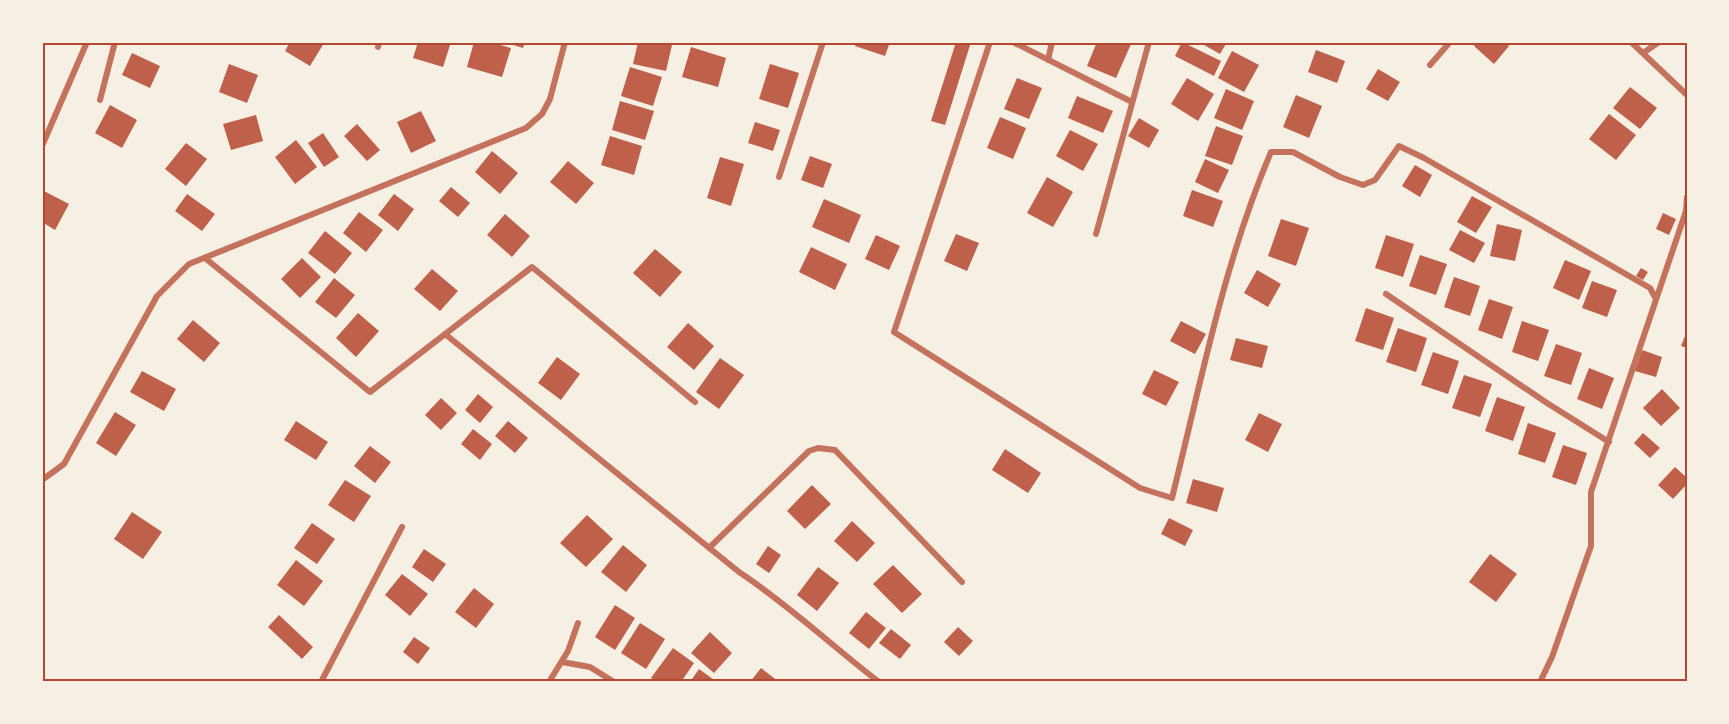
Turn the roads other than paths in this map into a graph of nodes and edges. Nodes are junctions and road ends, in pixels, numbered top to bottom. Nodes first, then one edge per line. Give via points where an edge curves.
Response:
1 (87, 42) edge
2 (116, 42) edge
3 (565, 42) edge
4 (823, 42) edge
5 (990, 42) edge
6 (1013, 42) edge
7 (1052, 42) edge
8 (1149, 42) edge
9 (1450, 42) edge
10 (1631, 42) edge
11 (1659, 42) edge
12 (1643, 53) junction
13 (1048, 60) junction
14 (1430, 65) dead end
15 (1687, 95) edge
16 (100, 100) dead end
17 (1132, 102) junction
18 (42, 146) edge
19 (780, 177) dead end
20 (1687, 197) edge
21 (1096, 234) dead end
22 (205, 258) junction
23 (1386, 294) dead end
24 (1656, 299) junction
25 (445, 334) junction
26 (695, 402) dead end
27 (1609, 442) junction
28 (42, 480) edge
29 (402, 527) dead end
30 (709, 548) junction
31 (962, 582) dead end
32 (578, 623) dead end
33 (562, 662) junction
34 (321, 682) edge
35 (549, 682) edge
36 (614, 682) edge
37 (879, 682) edge
38 (1540, 682) edge

1 - 18 street
2 - 16 street
3 - 22 street via 550,99 542,114 526,128
4 - 19 street
5 - 24 street via 894,332 1140,488 1172,498 1222,300 1253,194 1271,152 1293,152 1363,186 1375,180 1399,146 1650,288
6 - 13 street
7 - 13 street
8 - 17 street
9 - 14 street
10 - 12 street
11 - 12 street
12 - 15 street
13 - 17 street
17 - 21 street
20 - 24 street via 1686,212
22 - 25 street via 370,392
22 - 28 street via 189,264 158,296 64,464
23 - 27 street
24 - 27 street
25 - 26 street via 532,267
25 - 30 street
27 - 38 street via 1591,492 1591,546
29 - 34 street
30 - 31 street via 809,451 835,450
30 - 37 street
32 - 33 street
33 - 35 street
33 - 36 street via 590,667

